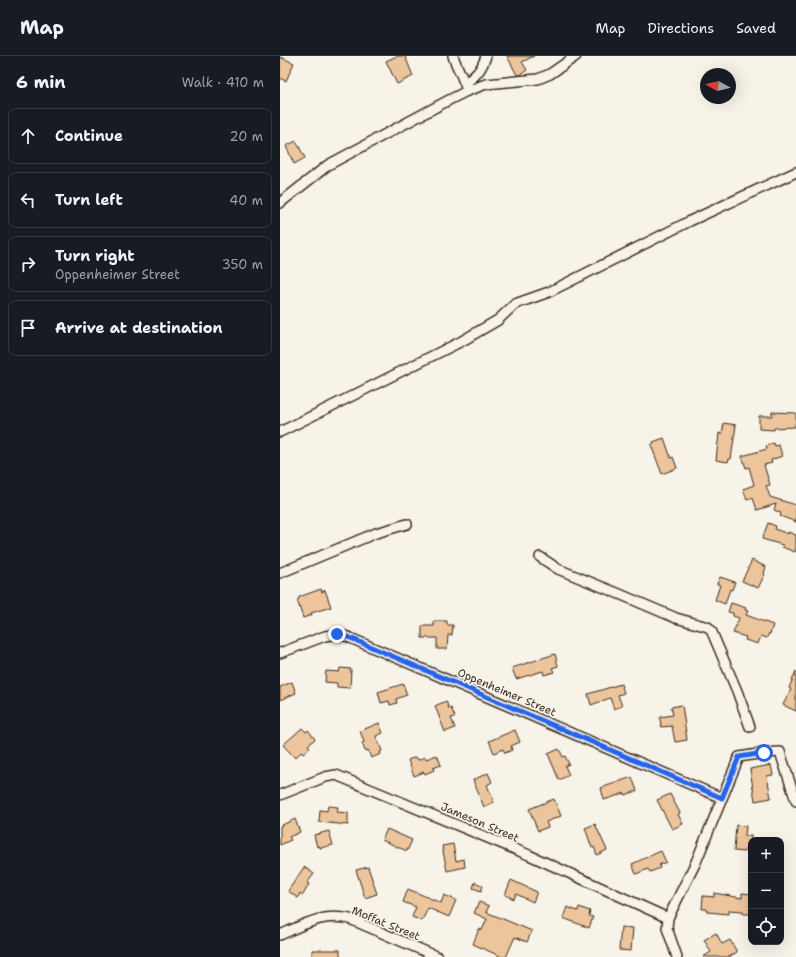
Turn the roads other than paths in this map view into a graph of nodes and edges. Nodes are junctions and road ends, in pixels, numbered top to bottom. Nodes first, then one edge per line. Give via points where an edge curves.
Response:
1 (453, 56) edge
2 (486, 56) edge
3 (576, 56) edge
4 (466, 87) junction
5 (796, 172) edge
6 (280, 203) edge
7 (280, 432) edge
8 (407, 524) dead end
9 (540, 557) dead end
10 (280, 573) edge
11 (280, 653) edge
12 (750, 727) dead end
13 (280, 795) edge
14 (722, 798) junction
15 (796, 801) edge
16 (668, 918) junction
17 (280, 935) edge
18 (438, 957) edge
19 (677, 957) edge

1 - 4 street
2 - 4 street via 484,64
3 - 4 street via 538,79
4 - 6 street via 328,165
5 - 7 street via 690,221 549,292 515,304 498,320 462,342
8 - 10 street via 376,533
9 - 12 street via 558,569 676,618 708,627
11 - 14 street, Oppenheimer Street via 325,636 337,634 348,637
13 - 16 street, Jameson Street via 324,777 336,775 529,855
14 - 15 street via 739,757 780,752
14 - 16 street via 696,862
16 - 19 street via 667,928
17 - 18 street, Moffat Street via 324,917 341,917

